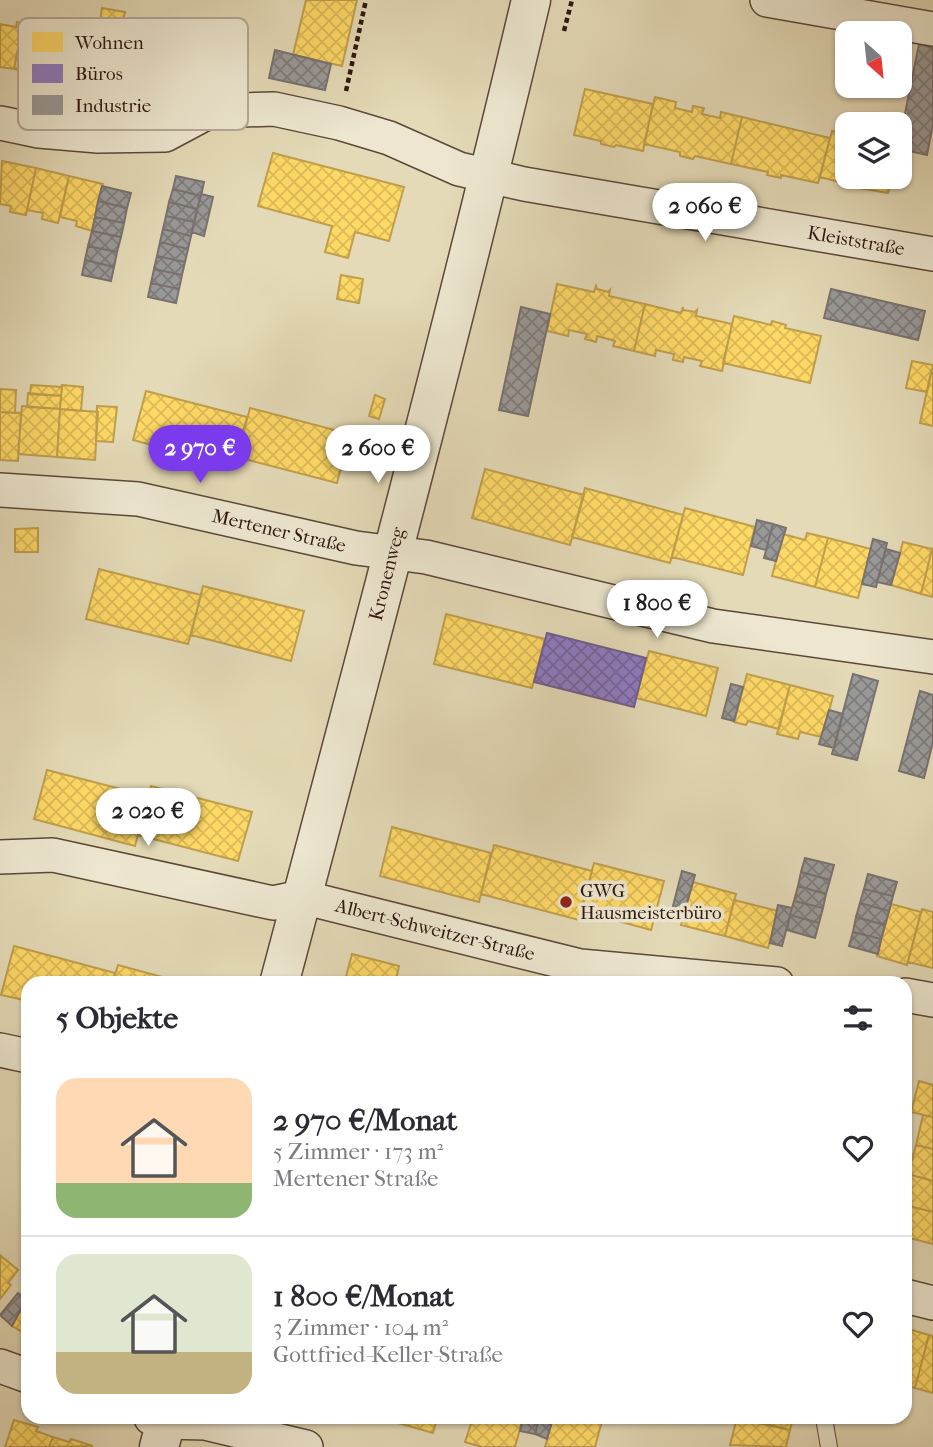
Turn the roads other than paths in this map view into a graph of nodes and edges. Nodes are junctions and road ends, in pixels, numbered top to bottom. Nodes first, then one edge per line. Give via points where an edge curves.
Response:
1 (531, 0) edge
2 (767, 0) edge
3 (933, 29) edge
4 (248, 110) edge
5 (0, 123) edge
6 (18, 127) edge
7 (35, 130) edge
8 (174, 130) edge
9 (489, 175) junction
10 (933, 254) edge
11 (0, 490) edge
12 (393, 551) junction
13 (933, 657) edge
14 (0, 857) edge
15 (302, 898) junction
16 (580, 975) edge
17 (281, 976) edge
18 (602, 976) edge
19 (912, 996) edge
20 (933, 1000) edge
21 (0, 1050) edge
22 (21, 1054) edge
23 (912, 1298) edge
24 (933, 1303) edge
25 (0, 1366) edge
26 (21, 1374) edge
27 (190, 1424) edge
28 (209, 1424) edge
29 (825, 1424) edge
30 (161, 1426) edge
31 (306, 1447) edge
32 (829, 1447) edge

1 - 9 street, Kronenweg
2 - 3 street
4 - 9 street, Kleiststraße via 274,109 339,123 389,138 459,169
5 - 6 street, Kleiststraße
7 - 8 street, Kleiststraße via 98,136 164,135
9 - 10 street, Kleiststraße
9 - 12 street, Kronenweg
11 - 12 street, Mertener Straße via 138,499 356,548
12 - 13 street, Mertener Straße via 713,626
12 - 15 street, Kronenweg
14 - 15 street via 53,855 273,904
15 - 16 street, Albert-Schweitzer-Straße
15 - 17 street, Kronenweg
16 - 18 street, Albert-Schweitzer-Straße
19 - 20 street
21 - 22 street
23 - 24 street
25 - 26 street
27 - 30 street
28 - 31 street
29 - 32 lane

